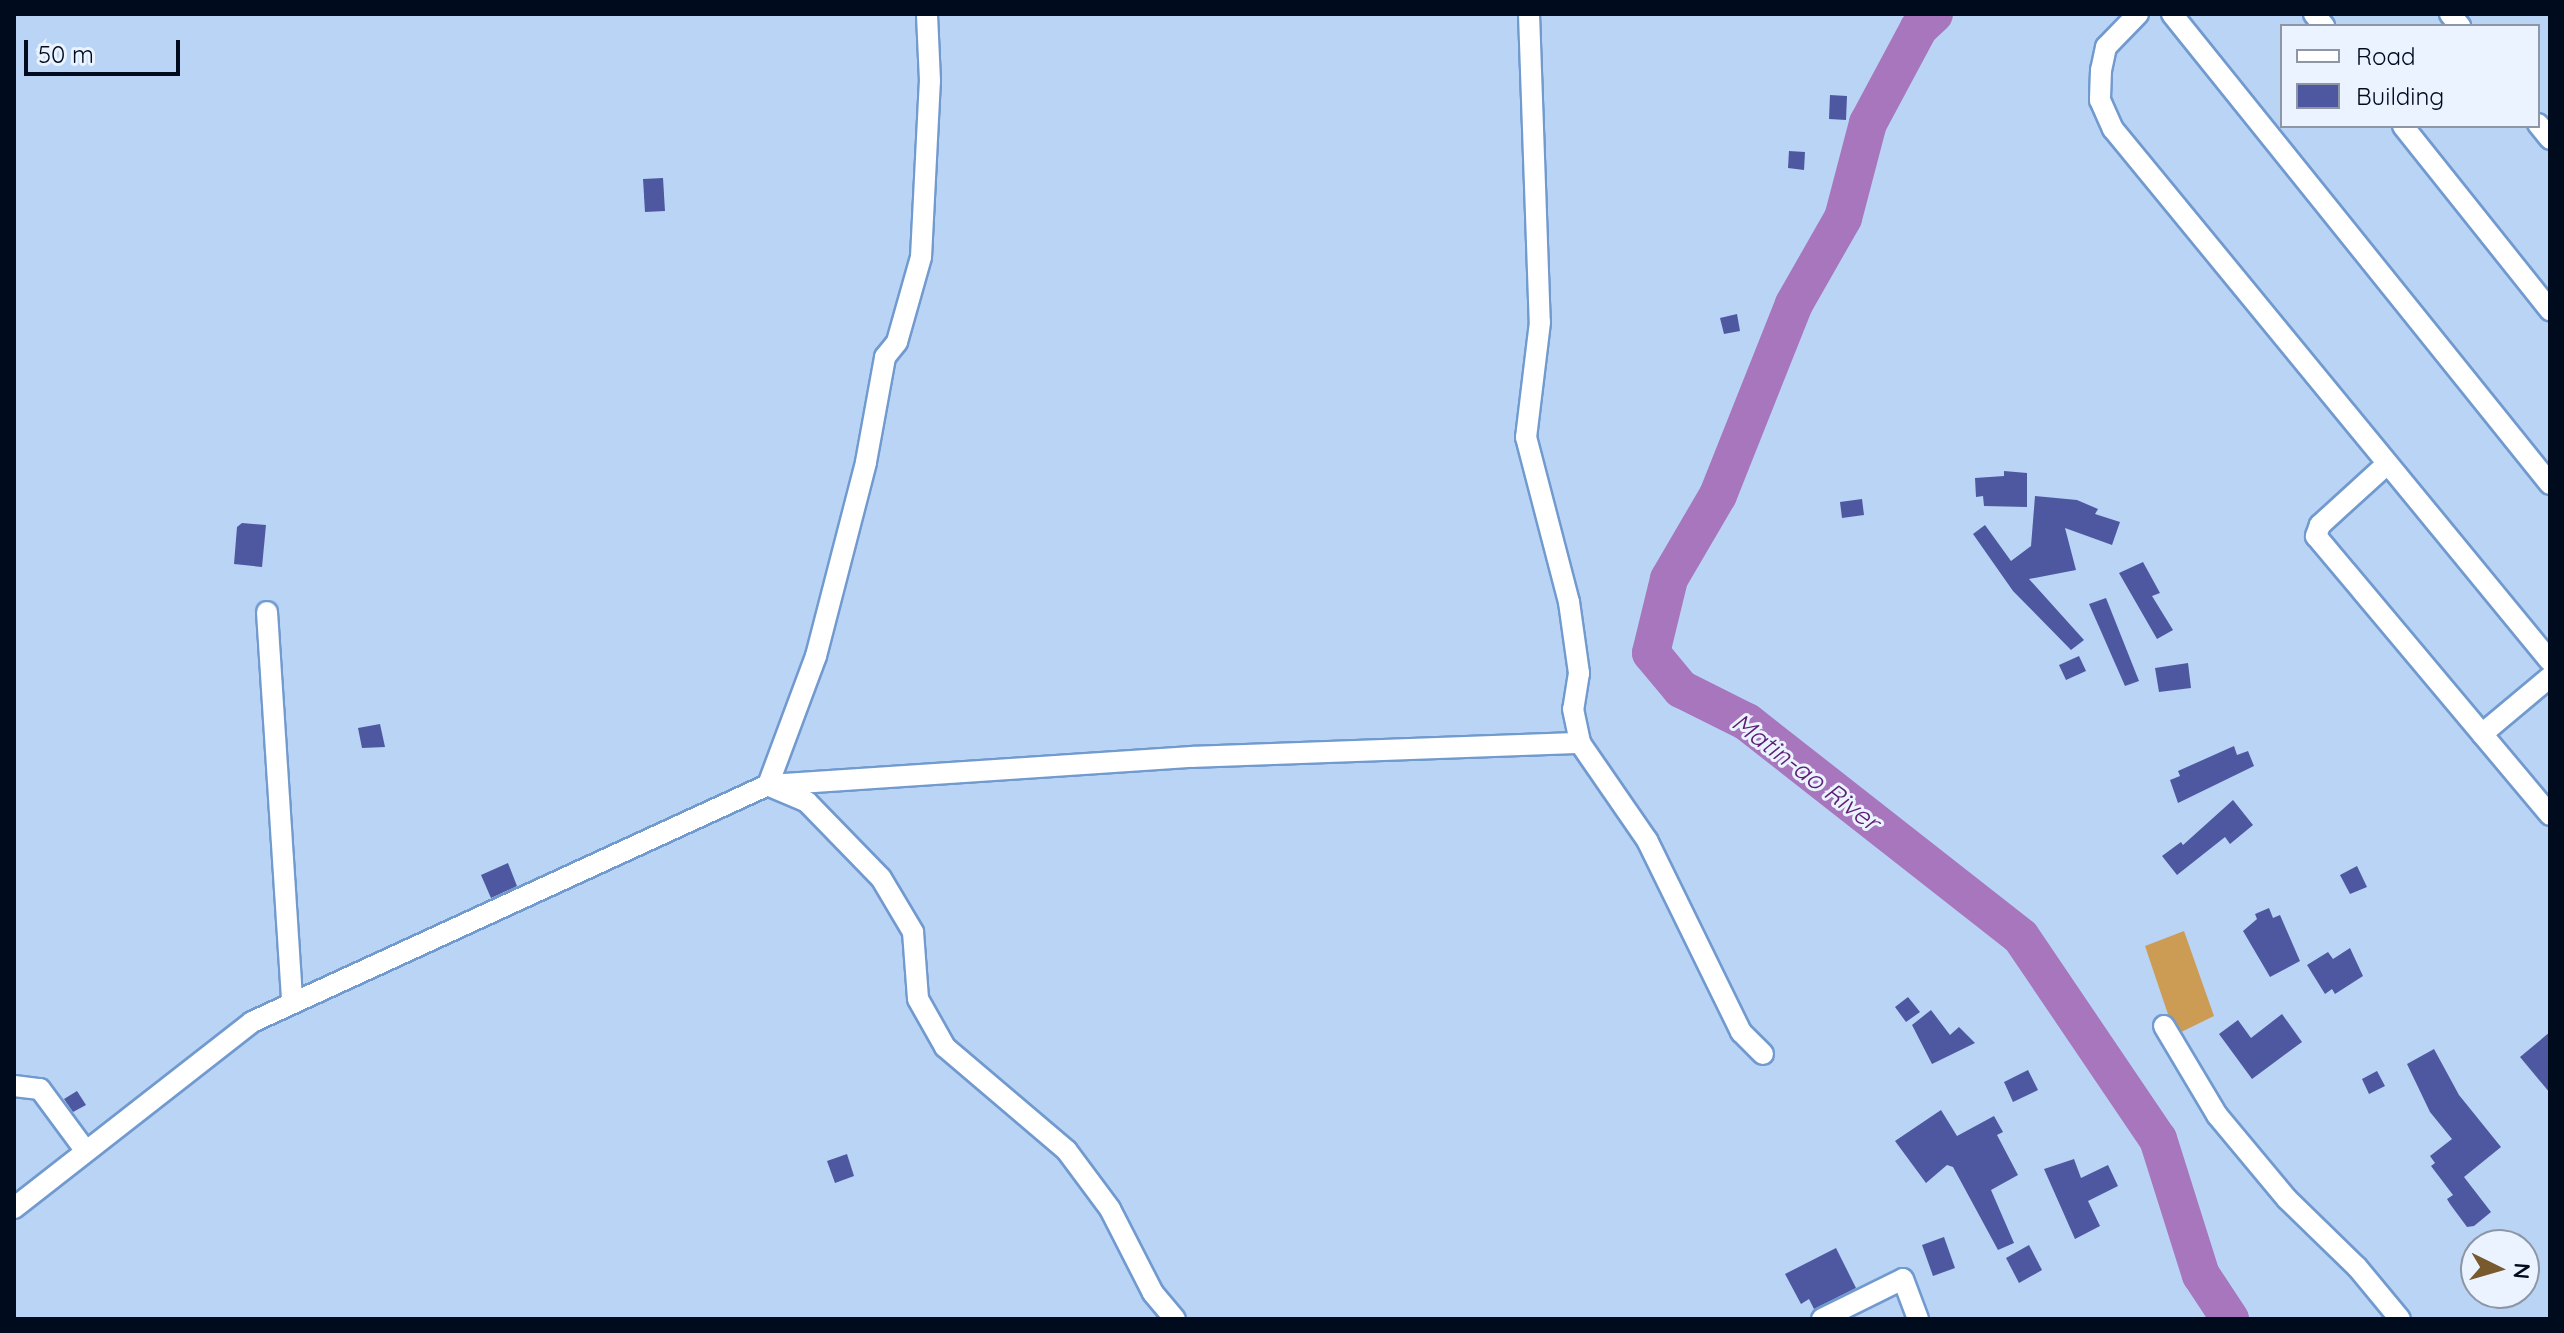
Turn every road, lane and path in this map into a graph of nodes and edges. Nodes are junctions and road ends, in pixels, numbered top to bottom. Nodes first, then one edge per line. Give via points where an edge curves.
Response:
1 (927, 14) edge
2 (1529, 14) edge
3 (2138, 14) edge
4 (2172, 14) edge
5 (2405, 128) edge
6 (2550, 310) edge
7 (2387, 464) junction
8 (2550, 484) edge
9 (267, 612) dead end
10 (2550, 661) edge
11 (2550, 677) edge
12 (2482, 734) junction
13 (1580, 743) junction
14 (768, 785) junction
15 (2550, 815) edge
16 (292, 1001) junction
17 (2164, 1026) dead end
18 (1763, 1054) dead end
19 (14, 1086) edge
20 (85, 1150) junction
21 (14, 1208) edge
22 (1175, 1319) edge
23 (1822, 1319) edge
24 (1918, 1319) edge
25 (2400, 1319) edge

1 - 14 street via 930,81 921,257 897,342 885,357 866,462 816,656
2 - 13 street via 1540,309 1526,437 1569,602 1579,673 1573,709
3 - 7 street via 2106,47 2100,100 2113,129
4 - 8 street
5 - 6 street
7 - 10 street
7 - 12 street via 2325,519 2316,536
9 - 16 street
11 - 12 street
12 - 15 street
13 - 14 street via 1193,757
13 - 18 street via 1647,840 1735,1021
14 - 16 street
14 - 22 street via 807,802 881,878 913,932 918,999 945,1047 1067,1151 1110,1209 1153,1293
16 - 20 street via 252,1022
17 - 25 street via 2217,1115
19 - 20 street via 40,1089
20 - 21 street
23 - 24 street via 1903,1279

